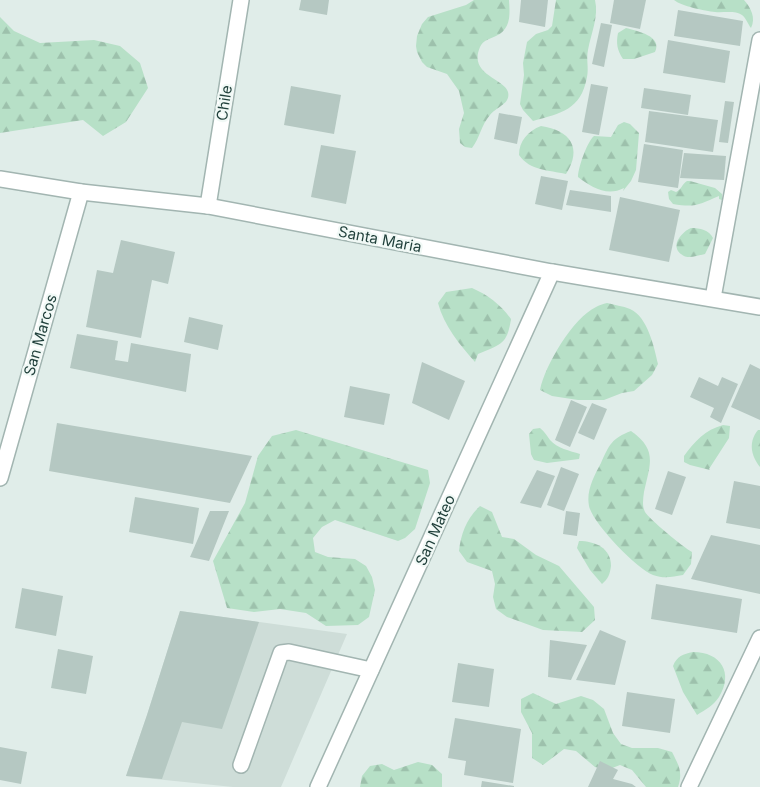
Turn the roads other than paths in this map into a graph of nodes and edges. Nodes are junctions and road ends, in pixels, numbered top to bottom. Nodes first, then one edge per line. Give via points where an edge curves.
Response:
1 (241, 0) edge
2 (760, 40) edge
3 (0, 179) edge
4 (81, 192) junction
5 (208, 206) junction
6 (552, 272) junction
7 (714, 298) junction
8 (760, 306) edge
9 (0, 478) edge
10 (760, 638) edge
11 (371, 670) junction
12 (241, 766) dead end
13 (318, 787) edge
14 (689, 787) edge

1 - 5 street, Chile
2 - 7 street
3 - 4 street, Santa Maria
4 - 5 street, Santa Maria
4 - 9 street, San Marcos
5 - 6 street, Santa Maria
6 - 7 street, Santa Maria
6 - 11 street, San Mateo
7 - 8 street, Santa Maria
10 - 14 street
11 - 12 street via 281,653
11 - 13 street, San Mateo

